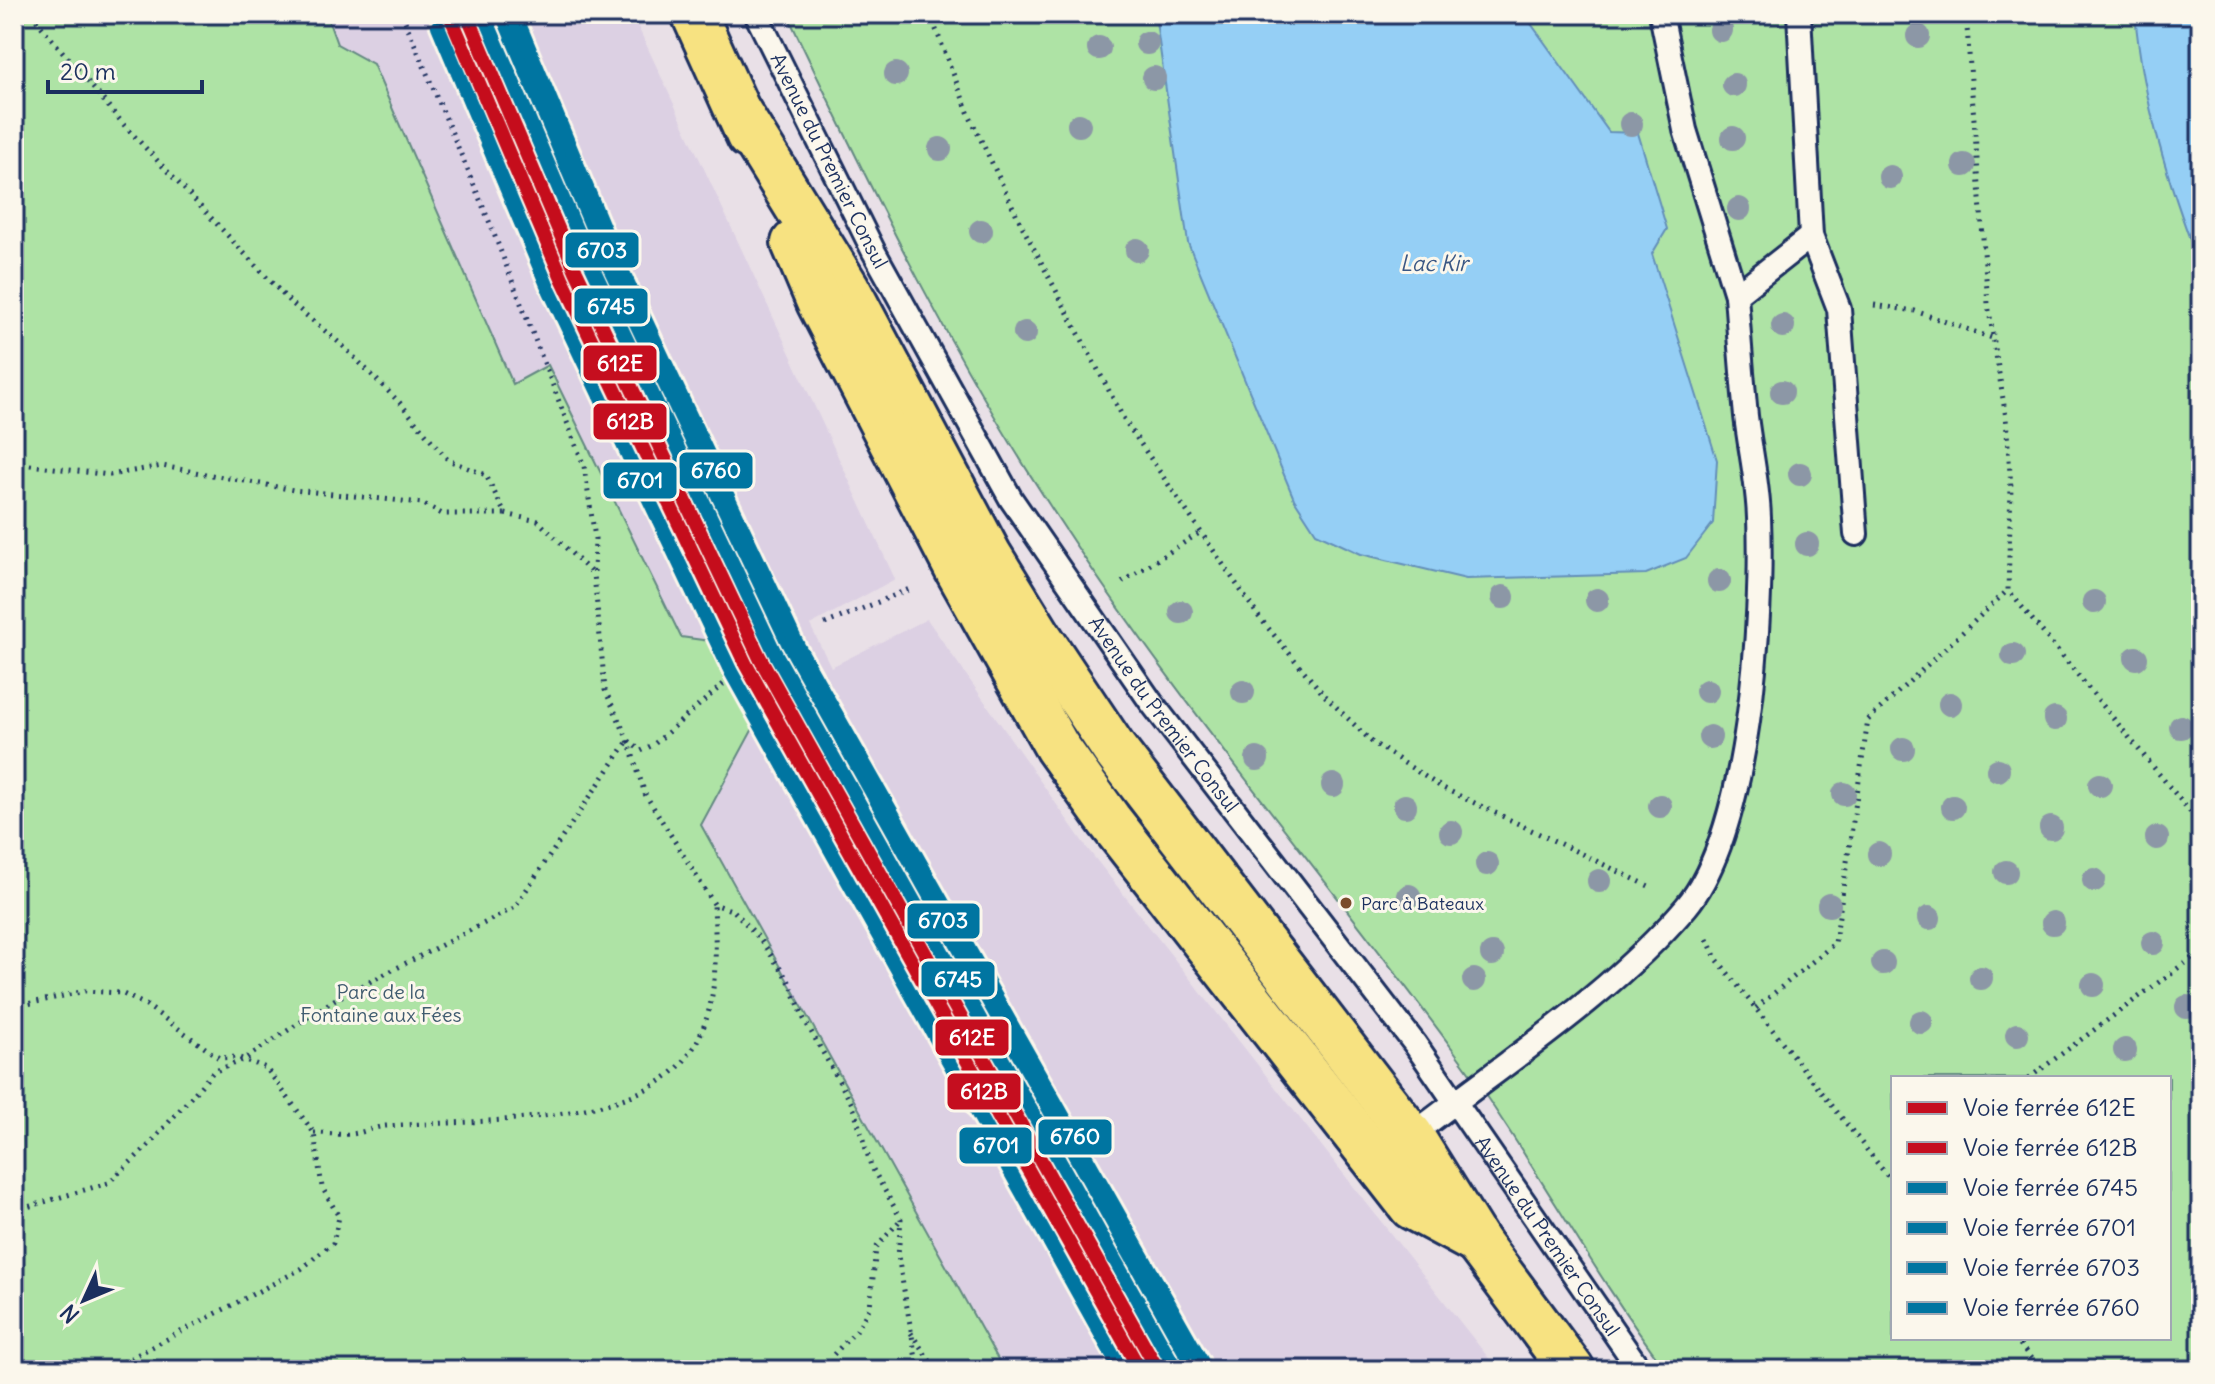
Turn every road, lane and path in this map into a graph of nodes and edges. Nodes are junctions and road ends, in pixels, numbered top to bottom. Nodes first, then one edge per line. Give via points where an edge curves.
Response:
1 (31, 14) edge
2 (402, 14) edge
3 (694, 14) edge
4 (756, 14) edge
5 (930, 14) edge
6 (1661, 14) edge
7 (1799, 14) edge
8 (1966, 14) edge
9 (738, 111) junction
10 (1811, 236) junction
11 (1736, 295) junction
12 (1839, 309) junction
13 (1992, 338) junction
14 (14, 463) edge
15 (505, 514) junction
16 (1201, 532) junction
17 (1856, 534) dead end
18 (594, 574) junction
19 (1122, 582) dead end
20 (918, 586) dead end
21 (2008, 590) junction
22 (825, 624) dead end
23 (742, 668) dead end
24 (628, 740) junction
25 (2201, 825) edge
26 (1160, 885) junction
27 (714, 904) junction
28 (1689, 904) junction
29 (2201, 951) edge
30 (14, 1007) edge
31 (1756, 1009) junction
32 (243, 1060) junction
33 (2032, 1076) edge
34 (1455, 1101) junction
35 (314, 1133) junction
36 (1411, 1136) junction
37 (1891, 1179) edge
38 (14, 1211) edge
39 (901, 1219) junction
40 (1477, 1242) junction
41 (908, 1329) junction
42 (2017, 1340) edge
43 (108, 1370) edge
44 (832, 1370) edge
45 (918, 1370) edge
46 (936, 1370) edge
47 (1572, 1370) edge
48 (1640, 1370) edge
49 (2040, 1370) edge

1 - 15 path via 125,126 289,301 400,403 448,460 486,475
2 - 18 path via 584,466 595,538
3 - 9 main road, Avenue du Premier Consul
4 - 34 lane, Avenue du Premier Consul via 899,300 1011,499 1151,702
5 - 16 path via 970,117 1022,226 1125,421
6 - 11 lane via 1685,130
7 - 10 lane
8 - 13 path
9 - 26 main road, Avenue du Premier Consul via 819,302 1005,660 1057,747
9 - 36 main road, Avenue du Premier Consul via 847,288 981,541 1040,638 1114,749
10 - 11 lane
10 - 12 lane
11 - 28 lane via 1759,516 1756,635 1737,776 1717,853
12 - 13 path via 1869,304 1903,308
12 - 17 lane
13 - 21 path via 2011,487
14 - 15 path via 110,475 162,466 294,490 422,503 442,514
15 - 18 path via 538,521
16 - 19 path
16 - 28 path via 1259,617 1324,695 1372,742 1441,787
18 - 24 path via 605,690
20 - 22 path
21 - 25 path
21 - 31 path via 1868,720 1835,943
23 - 24 path via 653,745 641,751
24 - 27 path via 645,794
24 - 32 path via 514,908 334,1000
26 - 36 main road, Avenue du Premier Consul via 1189,898 1220,928 1356,1103
26 - 40 main road, Avenue du Premier Consul via 1412,1207
27 - 35 path via 711,1005 687,1057 666,1079 574,1112
27 - 39 path via 734,911 790,983 853,1106 871,1166
28 - 31 path via 1716,958
28 - 34 lane via 1635,960
29 - 33 path
30 - 32 path via 85,991 121,993 219,1058
31 - 37 path
32 - 35 path via 266,1068
32 - 38 path via 213,1072 108,1183
34 - 36 lane
34 - 48 lane, Avenue du Premier Consul
35 - 43 path via 322,1187 339,1217 333,1243 301,1269
36 - 40 main road, Avenue du Premier Consul
39 - 41 path via 898,1256
39 - 44 path via 876,1248 870,1307 833,1355
40 - 47 main road, Avenue du Premier Consul
41 - 45 path
41 - 46 path
42 - 49 path

